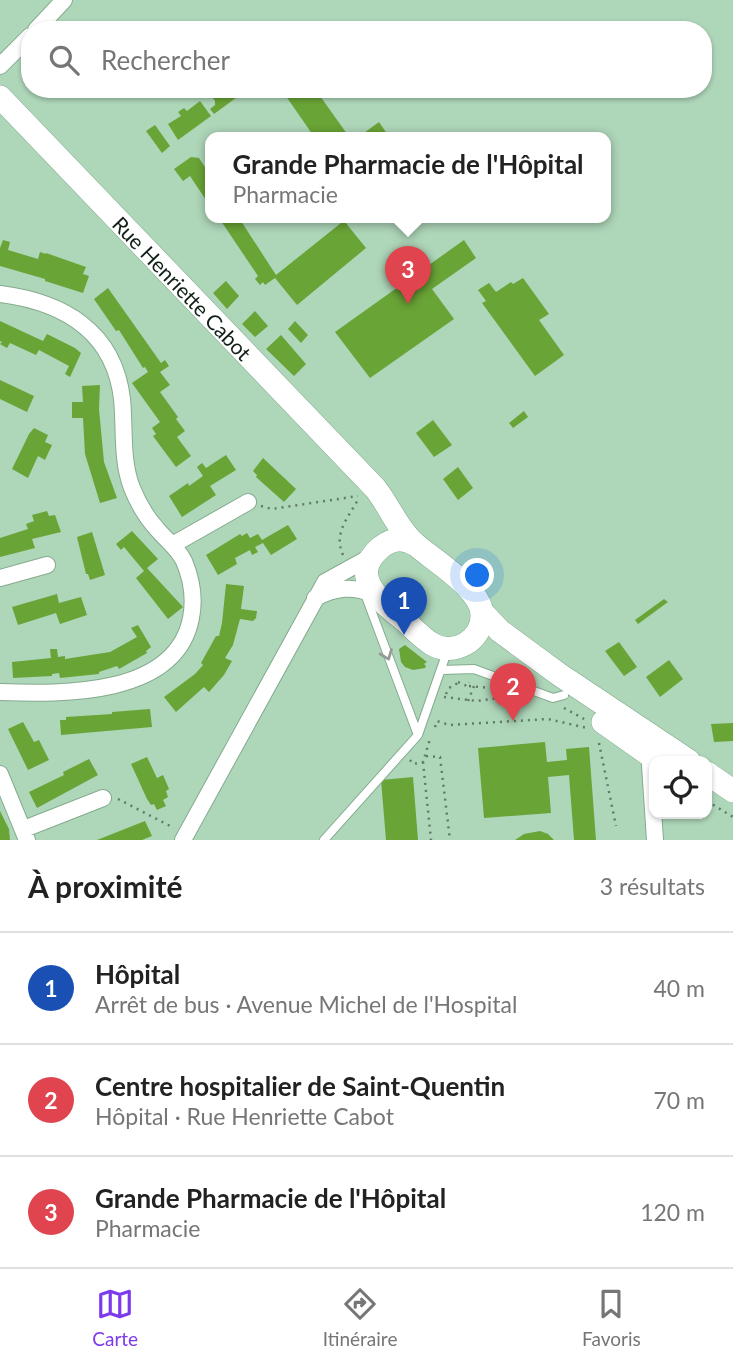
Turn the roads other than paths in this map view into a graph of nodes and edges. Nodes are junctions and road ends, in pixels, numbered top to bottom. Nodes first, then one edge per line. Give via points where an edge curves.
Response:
1 (64, 0) edge
2 (44, 21) edge
3 (21, 45) edge
4 (0, 66) edge
5 (0, 97) edge
6 (0, 294) edge
7 (365, 478) junction
8 (248, 502) road end
9 (174, 544) junction
10 (414, 544) junction
11 (376, 552) junction
12 (47, 565) dead end
13 (0, 578) edge
14 (368, 587) junction
15 (315, 598) junction
16 (482, 613) junction
17 (453, 654) junction
18 (0, 692) edge
19 (561, 701) junction
20 (418, 735) junction
21 (655, 756) edge
22 (682, 756) edge
23 (0, 774) edge
24 (712, 777) edge
25 (712, 785) edge
26 (733, 791) edge
27 (712, 795) edge
28 (103, 797) road end
29 (733, 807) edge
30 (654, 819) edge
31 (26, 834) edge
32 (185, 837) edge
33 (324, 840) edge
34 (655, 840) edge

1 - 2 street
3 - 4 street
5 - 7 street, Rue Henriette Cabot
6 - 9 street via 63,311 102,344 115,366 122,397 132,490 158,530
7 - 10 street, Rue Henriette Cabot
7 - 11 street, Rue Henriette Cabot via 378,511
8 - 9 street
9 - 18 street via 191,581 194,603 189,630 178,651 160,667 94,689 58,694
10 - 11 street via 397,539
10 - 16 street, Rue Henriette Cabot via 474,593
11 - 14 street, Rue Henriette Cabot via 368,569
11 - 15 street via 325,582
12 - 13 street
14 - 15 street via 329,591
14 - 17 street via 432,644
14 -> 20 lane
15 - 32 street
16 - 17 street via 480,627
16 - 22 street via 560,675
17 - 19 lane via 474,669
17 - 19 street via 490,644
17 - 20 lane
19 - 21 street
20 - 33 lane
23 - 31 street
24 - 26 street
25 - 26 street
27 - 29 street
28 - 31 street
30 - 34 street

